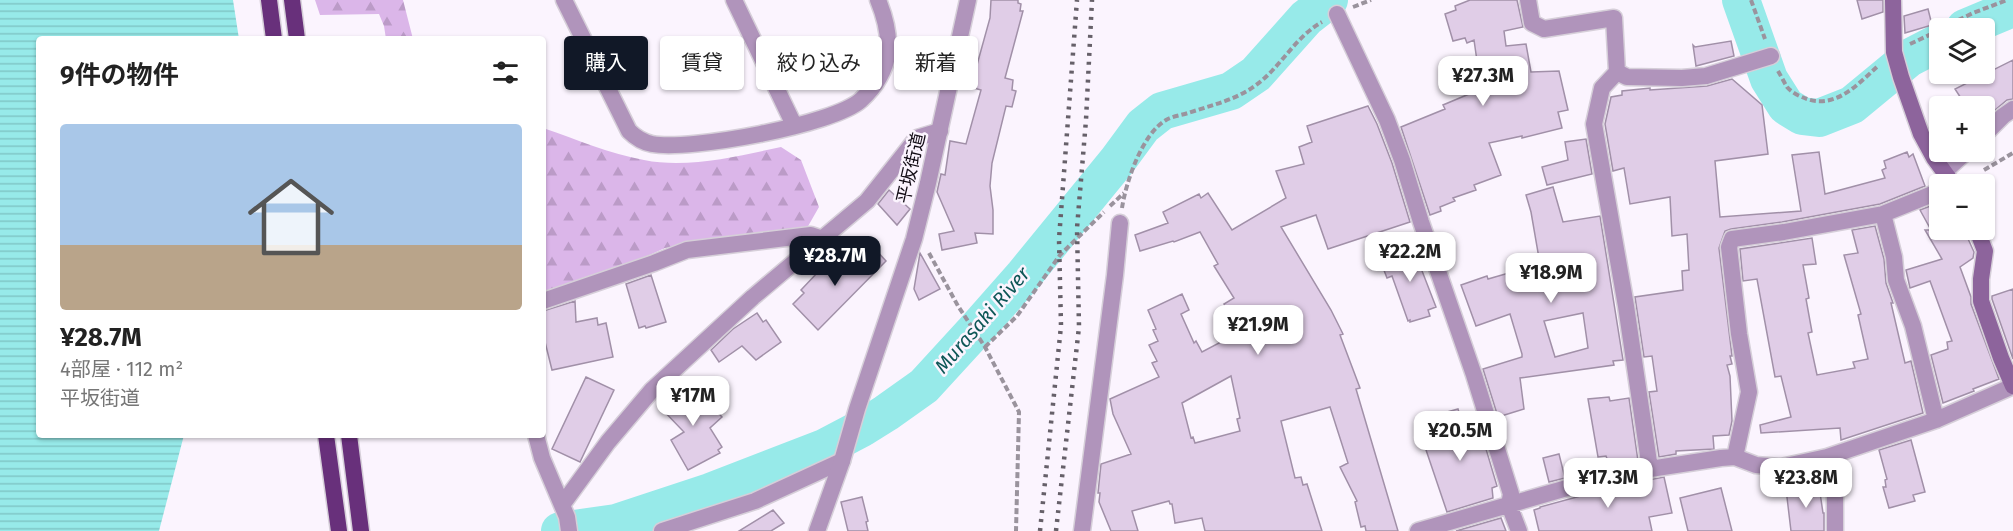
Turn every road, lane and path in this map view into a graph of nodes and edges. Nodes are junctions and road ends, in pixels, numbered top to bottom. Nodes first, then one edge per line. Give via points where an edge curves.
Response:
1 (269, 0) edge
2 (292, 0) edge
3 (564, 0) edge
4 (734, 0) edge
5 (878, 0) edge
6 (968, 0) edge
7 (1528, 0) edge
8 (1751, 0) edge
9 (1893, 0) edge
10 (2007, 0) edge
11 (1337, 14) joint
12 (1963, 18) edge
13 (274, 36) edge
14 (297, 36) edge
15 (1929, 36) edge
16 (1895, 55) junction
17 (1771, 56) junction
18 (1617, 72) junction
19 (2013, 109) edge
20 (1995, 124) edge
21 (794, 125) junction
22 (940, 131) junction
23 (2013, 153) edge
24 (1984, 170) dead end
25 (1946, 174) edge
26 (1124, 192) junction
27 (1929, 195) edge
28 (1883, 214) junction
29 (1120, 223) joint
30 (823, 239) junction
31 (914, 239) junction
32 (1981, 240) edge
33 (546, 300) edge
34 (985, 347) junction
35 (2013, 386) edge
36 (1936, 420) junction
37 (326, 438) edge
38 (349, 438) edge
39 (537, 438) edge
40 (844, 455) junction
41 (1827, 457) junction
42 (1735, 458) junction
43 (1650, 469) junction
44 (1509, 505) junction
45 (566, 518) edge
46 (339, 531) edge
47 (362, 531) edge
48 (662, 531) edge
49 (817, 531) edge
50 (1016, 531) edge
51 (1082, 531) edge
52 (1418, 531) edge
53 (1519, 531) edge
54 (1835, 531) edge

1 - 13 highway
2 - 14 highway
3 - 21 street via 636,138 654,144 704,144
4 - 21 street
5 - 21 street via 890,41 888,57 873,86 859,101 841,111
6 - 22 street, 平坂街道
7 - 18 street via 1532,23 1544,29 1614,18
8 - 17 path
9 - 16 main road
10 - 12 path
11 - 26 path via 1310,28 1251,89 1236,98 1166,120 1150,136
11 - 44 street via 1402,160 1488,418 1511,494
15 - 16 path
16 - 17 path via 1848,92 1817,102 1788,89
16 - 25 main road via 1920,134
17 - 18 street via 1706,76 1627,77
18 - 43 street via 1602,88 1594,124
19 - 20 street
22 - 30 street via 918,138 867,201
22 - 31 street, 平坂街道
23 - 24 path
26 - 29 path
26 - 34 path via 1060,255 1017,316
27 - 28 street
28 - 36 street via 1896,280 1913,326
28 - 42 street via 1732,239 1729,247 1749,392
29 - 51 street
30 - 33 street via 811,235 687,250
30 - 45 street via 652,390 608,442
31 - 34 path via 925,245
31 - 40 street, 平坂街道
32 - 35 main road via 1985,251 1981,301
34 - 50 path via 1019,412
35 - 36 street
36 - 41 street
37 - 46 highway
38 - 47 highway
39 - 45 street
40 - 48 street via 755,501
40 - 49 street
41 - 42 street via 1781,467
41 - 54 street via 1836,497
42 - 43 street
43 - 44 street via 1598,479
44 - 52 street
44 - 53 street

